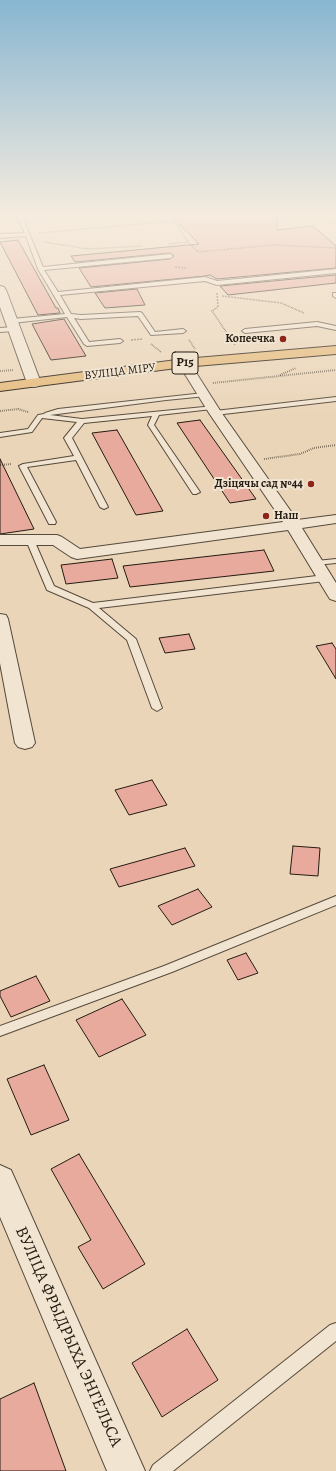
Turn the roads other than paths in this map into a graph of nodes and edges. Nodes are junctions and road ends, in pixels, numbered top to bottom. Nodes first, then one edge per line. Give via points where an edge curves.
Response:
1 (50, 284) edge
2 (159, 284) edge
3 (0, 290) edge
4 (56, 294) junction
5 (69, 315) junction
6 (13, 325) junction
7 (336, 328) edge
8 (0, 330) edge
9 (183, 331) dead end
10 (245, 331) dead end
11 (120, 342) road end
12 (336, 350) edge
13 (187, 358) junction
14 (34, 383) junction
15 (0, 387) edge
16 (206, 390) junction
17 (336, 399) edge
18 (214, 410) junction
19 (156, 414) junction
20 (40, 416) junction
21 (82, 421) junction
22 (0, 435) edge
23 (78, 457) junction
24 (196, 492) dead end
25 (104, 507) dead end
26 (336, 519) edge
27 (52, 522) dead end
28 (293, 525) junction
29 (0, 540) edge
30 (30, 540) junction
31 (336, 561) edge
32 (316, 563) junction
33 (325, 578) junction
34 (336, 596) edge
35 (92, 606) junction
36 (0, 619) edge
37 (157, 708) dead end
38 (25, 743) dead end
39 (336, 900) edge
40 (0, 1031) edge
41 (0, 1180) edge
42 (336, 1331) edge
43 (126, 1471) edge
44 (159, 1471) edge

1 - 4 lane
2 - 4 lane
3 - 6 street
4 - 5 lane
5 - 6 lane
5 - 9 lane via 81,317 140,314 153,334
5 - 11 lane via 87,344
6 - 8 lane
6 - 14 street
7 - 10 lane via 317,324
12 - 13 main road, ВУЛІЦА МІРУ / Р15
13 - 14 main road, ВУЛІЦА МІРУ / Р15
13 - 16 street
14 - 15 main road, ВУЛІЦА МІРУ / Р15
16 - 18 street
16 - 20 lane via 166,398 58,411
17 - 18 lane
18 - 19 lane
18 - 28 street
19 - 21 lane
19 - 24 lane via 151,425
20 - 21 lane
20 - 22 lane via 30,431
21 - 23 lane via 68,438
23 - 25 lane
23 - 27 lane via 23,466
26 - 28 street
28 - 30 street via 77,554 57,540
28 - 32 street
29 - 30 street
30 - 35 lane via 50,588
31 - 32 lane
32 - 33 street
33 - 34 street
33 - 35 lane
35 - 37 lane via 131,639
36 - 38 street
39 - 40 lane via 168,969
41 - 43 street, ВУЛІЦА ФРЫДРЫХА ЭНГЕЛЬСА
42 - 44 lane

